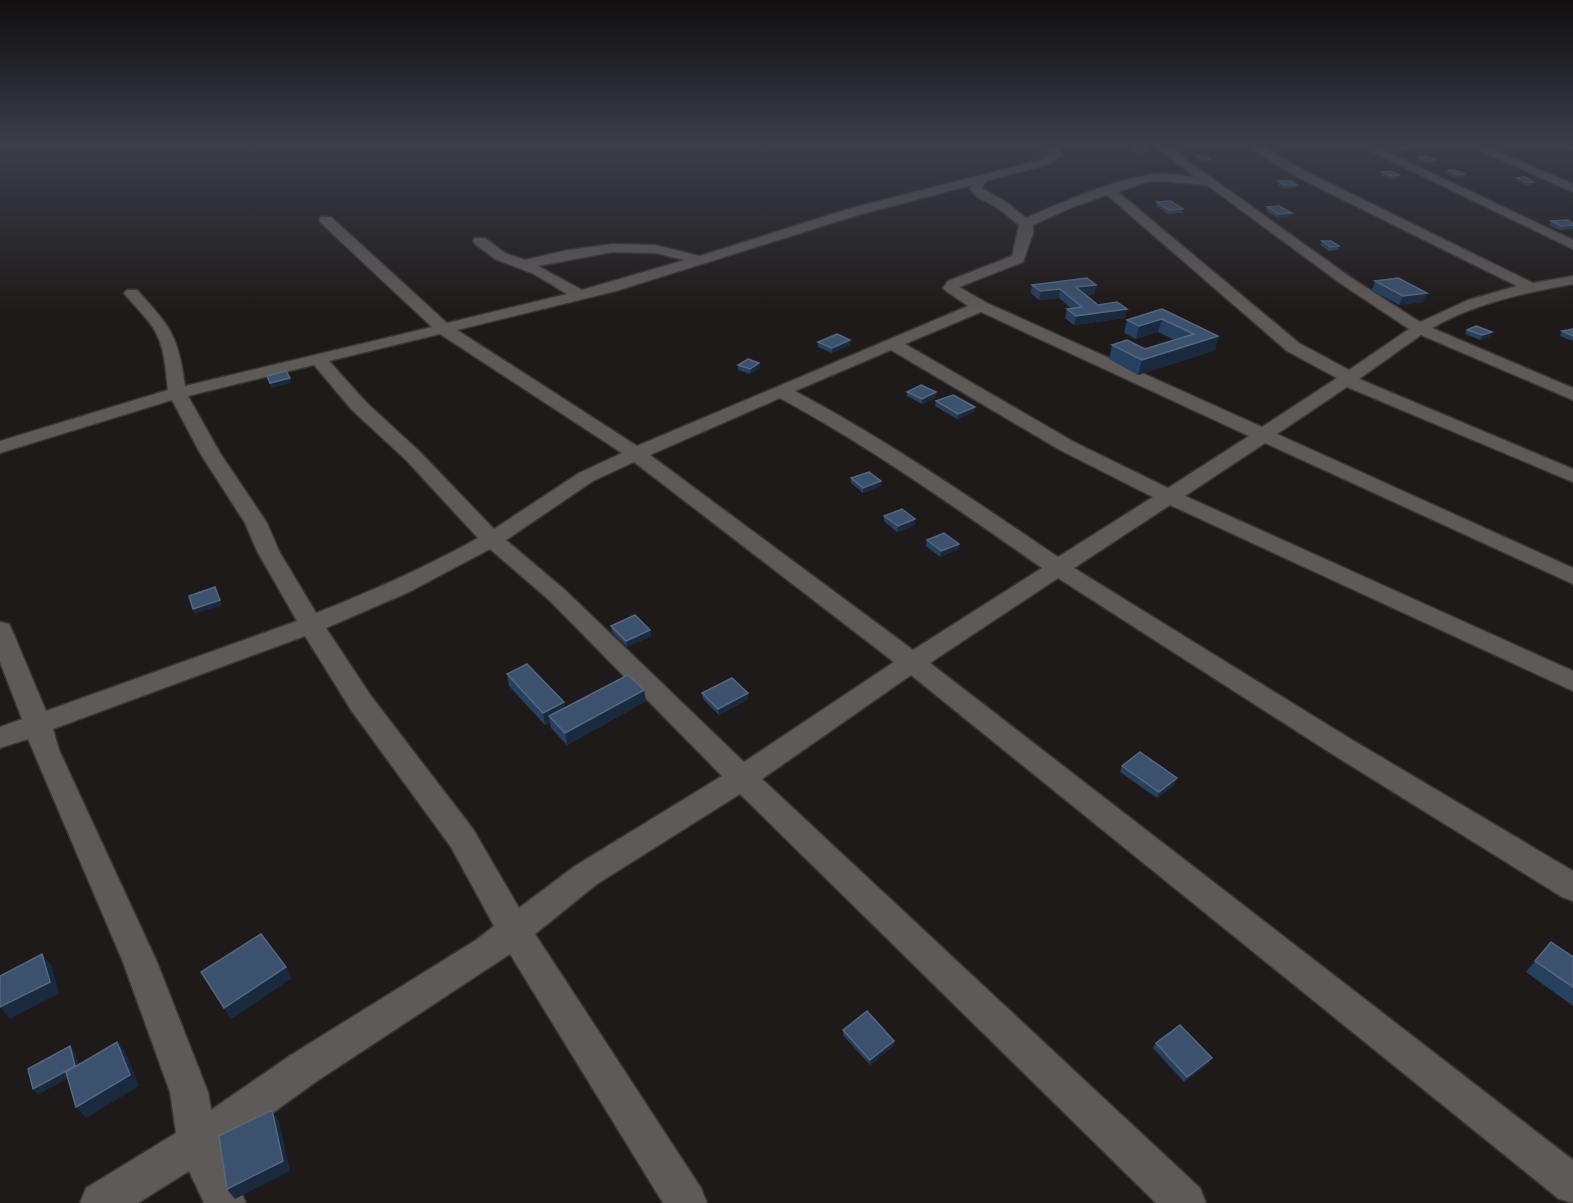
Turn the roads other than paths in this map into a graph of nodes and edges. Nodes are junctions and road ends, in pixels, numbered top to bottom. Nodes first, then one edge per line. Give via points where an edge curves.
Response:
1 (904, 199) edge
2 (996, 199) edge
3 (1085, 199) edge
4 (1119, 199) edge
5 (1234, 199) edge
6 (1352, 199) edge
7 (1477, 199) edge
8 (326, 220) dead end
9 (1026, 223) junction
10 (480, 241) dead end
11 (1573, 245) edge
12 (699, 260) junction
13 (524, 265) junction
14 (1573, 280) edge
15 (1530, 287) junction
16 (132, 293) dead end
17 (581, 296) junction
18 (981, 306) junction
19 (1420, 329) junction
20 (445, 330) junction
21 (892, 344) junction
22 (318, 359) junction
23 (1348, 379) junction
24 (781, 391) junction
25 (177, 393) junction
26 (1573, 395) edge
27 (1264, 435) junction
28 (0, 447) edge
29 (636, 454) junction
30 (1573, 476) edge
31 (1170, 497) junction
32 (490, 539) junction
33 (1058, 568) junction
34 (1573, 578) edge
35 (311, 625) junction
36 (0, 630) edge
37 (912, 662) junction
38 (1573, 682) edge
39 (38, 724) junction
40 (0, 738) edge
41 (742, 778) junction
42 (1573, 887) edge
43 (515, 932) junction
44 (197, 1143) junction
45 (1573, 1185) edge
46 (101, 1203) edge
47 (225, 1203) edge
48 (686, 1203) edge
49 (1185, 1203) edge

1 - 12 street
2 - 9 street via 1013,217
3 - 9 street
4 - 23 street via 1293,347
5 - 19 street
6 - 15 street
7 - 11 street
8 - 20 street
9 - 18 street via 1018,259 953,284 951,288 956,293
10 - 13 street via 500,256
12 - 13 street via 662,250 599,248
12 - 17 street
13 - 17 street
14 - 15 street
15 - 19 street via 1453,311
16 - 25 street via 158,322 168,340
17 - 20 street
18 - 21 street
18 - 27 street
19 - 23 street
19 - 26 street
20 - 22 street
20 - 29 street
21 - 24 street
21 - 31 street via 1067,446
22 - 25 street
22 - 32 street
23 - 27 street via 1308,402
23 - 30 street
24 - 29 street
24 - 33 street via 906,464
25 - 28 street
25 - 35 street via 256,523
27 - 31 street
27 - 34 street
29 - 32 street via 586,477
29 - 37 street
31 - 33 street
31 - 38 street
32 - 35 street via 446,566
32 - 41 street via 556,595
33 - 37 street
33 - 42 street
35 - 39 street
35 - 43 street via 361,703 462,838
36 - 39 street
37 - 41 street
37 - 45 street
39 - 40 street
39 - 44 street via 45,750 140,962 189,1092
41 - 43 street via 586,875
41 - 49 street
43 - 44 street via 304,1068
43 - 48 street
44 - 46 street
44 - 47 street

